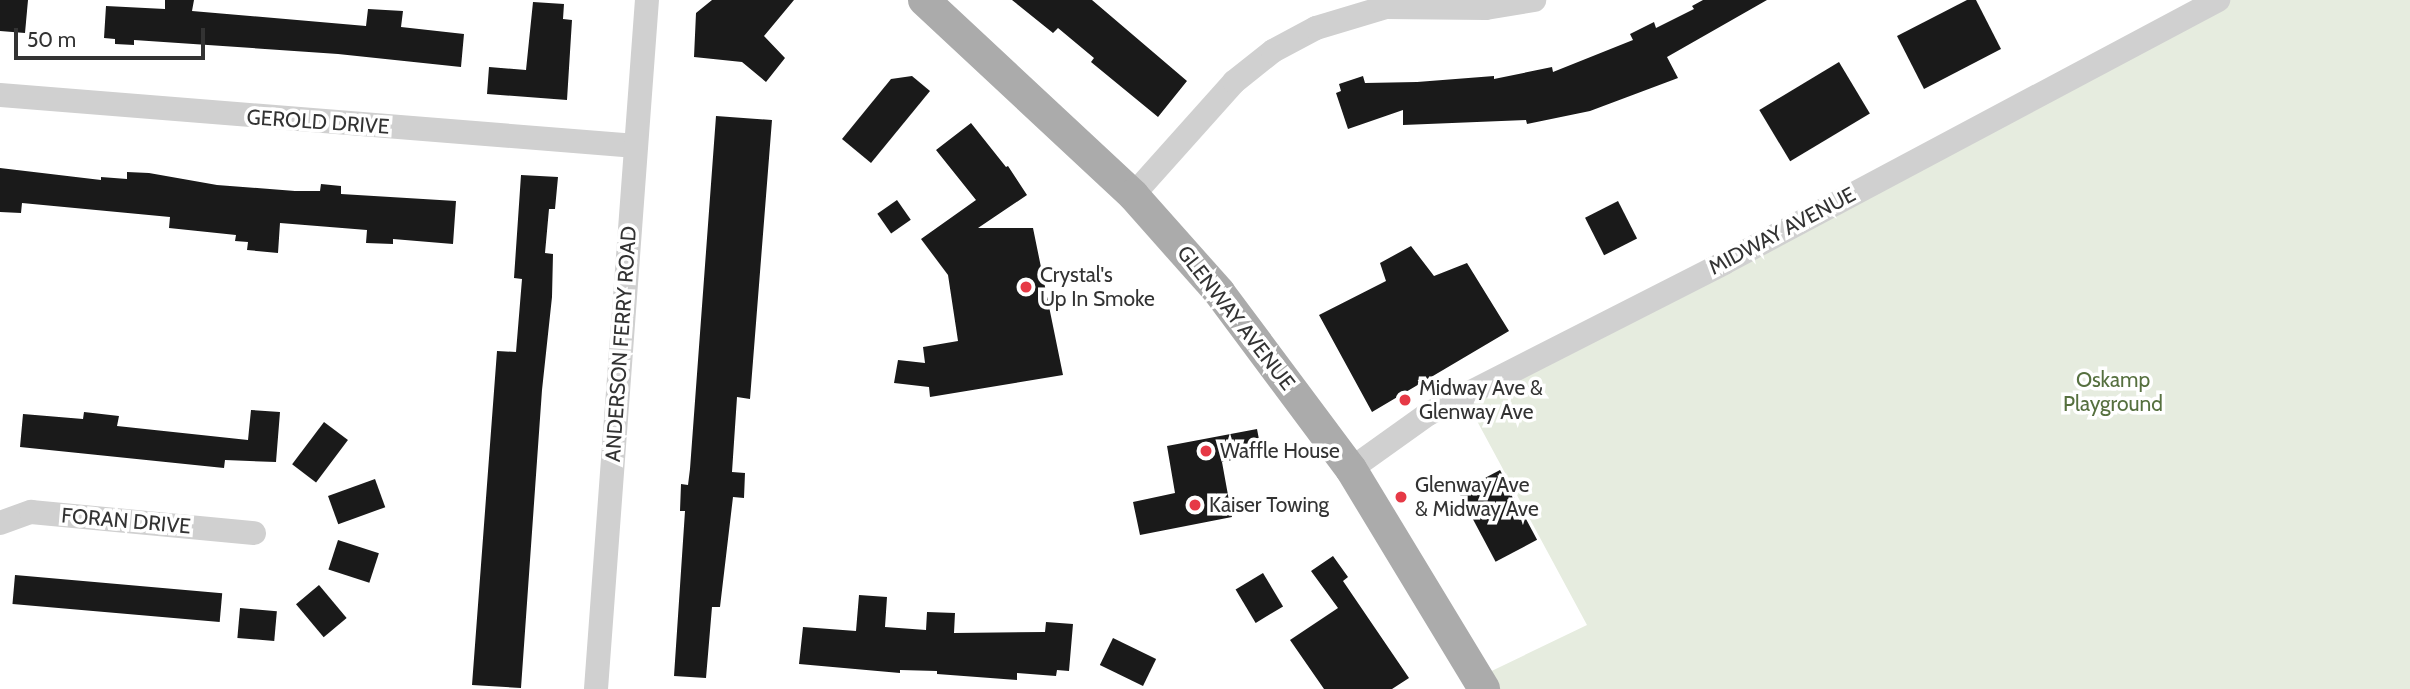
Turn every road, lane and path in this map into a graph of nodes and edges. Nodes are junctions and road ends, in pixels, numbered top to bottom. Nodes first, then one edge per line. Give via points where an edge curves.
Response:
1 (647, 0) edge
2 (924, 0) edge
3 (1534, 0) edge
4 (2218, 0) edge
5 (1386, 3) edge
6 (0, 95) edge
7 (636, 146) junction
8 (1133, 195) junction
9 (1351, 469) junction
10 (0, 523) edge
11 (254, 534) dead end
12 (596, 689) edge
13 (1484, 689) edge

1 - 7 street, ANDERSON FERRY ROAD
2 - 8 main road, GLENWAY AVENUE
3 - 5 street via 1486,8
4 - 9 street, MIDWAY AVENUE via 1724,263 1427,414
5 - 8 street via 1316,28 1273,51 1234,82
6 - 7 street, GEROLD DRIVE
7 - 12 street, ANDERSON FERRY ROAD
8 - 9 main road, GLENWAY AVENUE via 1219,292
9 - 13 main road, GLENWAY AVENUE
10 - 11 street, FORAN DRIVE via 31,512

